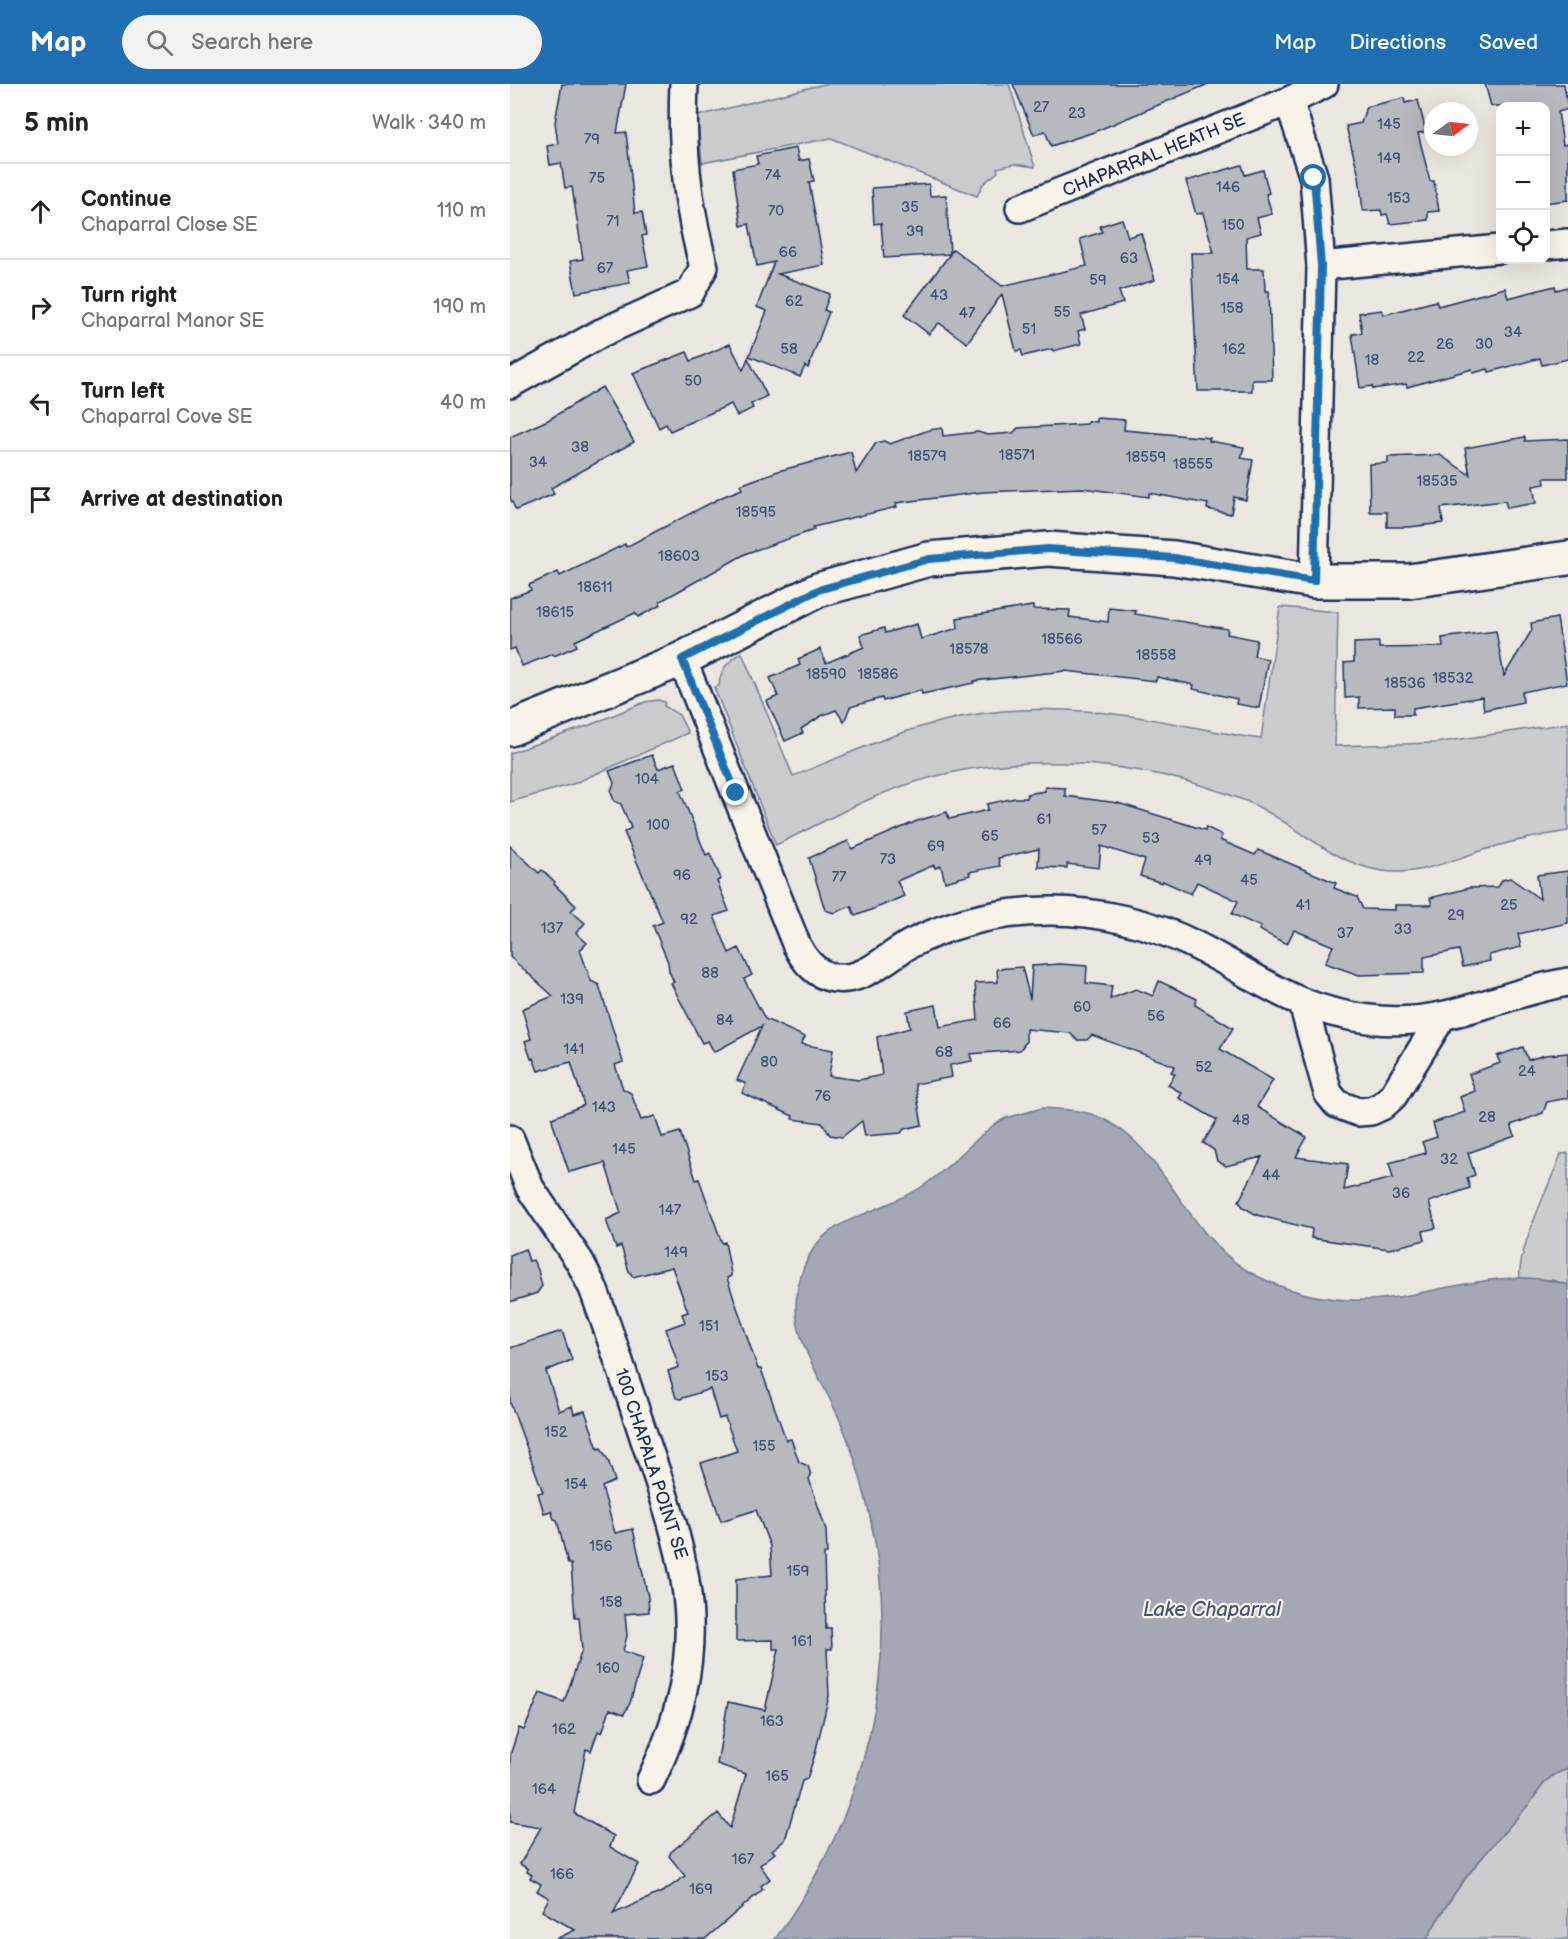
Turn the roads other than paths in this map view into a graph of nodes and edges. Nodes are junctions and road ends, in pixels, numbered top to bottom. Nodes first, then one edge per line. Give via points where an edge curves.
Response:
1 (684, 84) edge
2 (1324, 84) edge
3 (1288, 101) junction
4 (1020, 208) dead end
5 (1568, 243) edge
6 (1550, 245) edge
7 (1496, 249) edge
8 (1321, 266) junction
9 (510, 384) edge
10 (1568, 558) edge
11 (1314, 581) junction
12 (682, 659) junction
13 (510, 729) edge
14 (1568, 982) edge
15 (1303, 1004) junction
16 (1441, 1018) junction
17 (510, 1139) edge
18 (515, 1168) edge
19 (651, 1780) dead end

1 - 9 street via 682,129 691,218 705,267 690,293 601,333
2 - 3 street, CHAPARRAL HEATH SE
3 - 4 street, CHAPARRAL HEATH SE
3 - 8 street via 1314,178
5 - 6 street
7 - 8 street
8 - 11 street
10 - 11 street via 1408,581
11 - 12 street via 1174,558 1048,549 929,559 818,590
12 - 13 street
12 - 15 street via 797,946 821,975 860,975 922,938 973,920 1026,912 1076,912 1113,917 1181,939
14 - 16 street
15 - 16 street via 1374,1020
15 - 16 street via 1328,1093 1337,1104 1358,1112 1377,1109 1393,1096
17 - 18 street, 100 CHAPALA POINT SE
18 - 19 street, 100 CHAPALA POINT SE via 580,1262 593,1288 680,1545 689,1600 687,1671 676,1721

